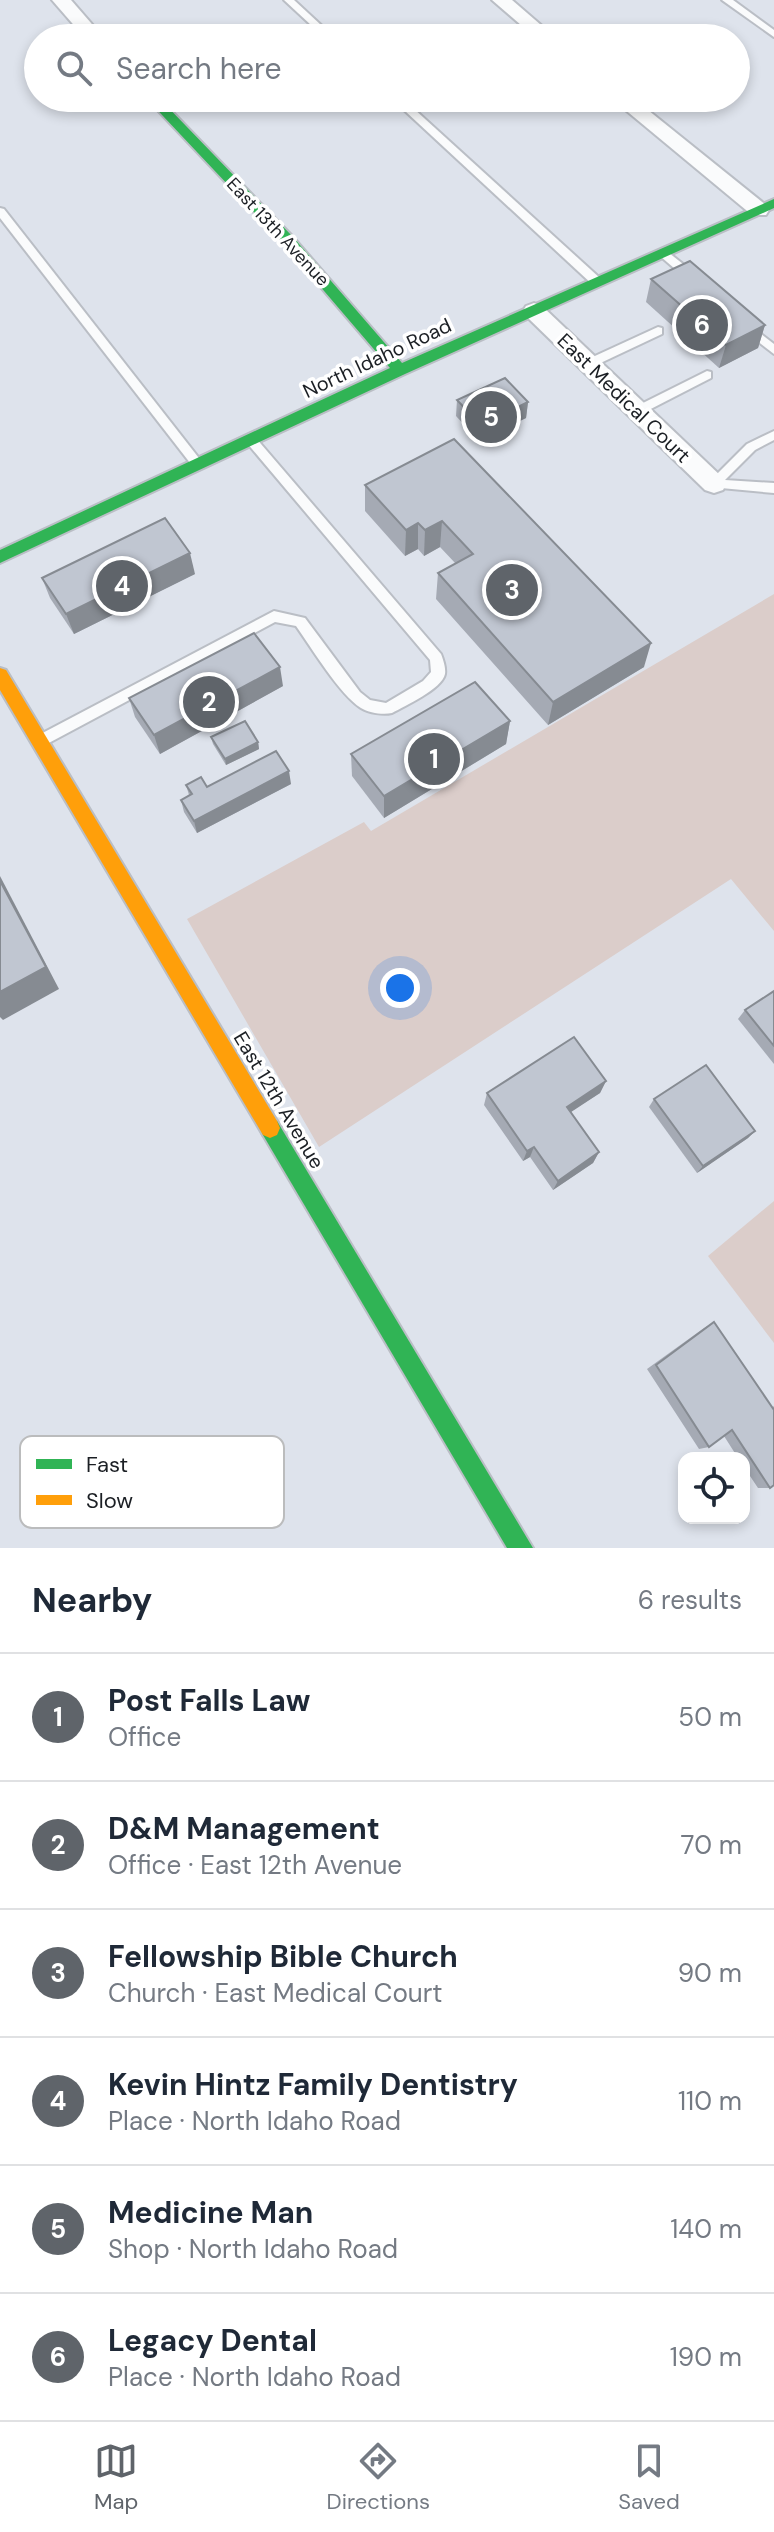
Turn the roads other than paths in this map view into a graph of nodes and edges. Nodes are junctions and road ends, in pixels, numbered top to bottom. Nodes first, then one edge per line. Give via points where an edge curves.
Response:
1 (61, 0) edge
2 (289, 0) edge
3 (501, 0) edge
4 (727, 0) edge
5 (82, 24) edge
6 (315, 24) edge
7 (530, 24) edge
8 (774, 34) edge
9 (165, 112) edge
10 (411, 112) edge
11 (640, 112) edge
12 (766, 207) edge
13 (0, 211) edge
14 (664, 253) junction
15 (597, 282) junction
16 (699, 283) edge
17 (534, 311) junction
18 (742, 322) edge
19 (658, 331) dead end
20 (774, 350) edge
21 (588, 364) junction
22 (400, 370) junction
23 (707, 375) dead end
24 (637, 411) junction
25 (774, 435) edge
26 (251, 440) junction
27 (198, 465) junction
28 (714, 484) junction
29 (774, 488) edge
30 (0, 557) edge
31 (0, 675) edge
32 (39, 741) junction
33 (521, 1548) edge

1 - 5 street
2 - 6 lane
3 - 7 street
4 - 8 lane
9 - 22 street, East 13th Avenue via 288,240
10 - 15 lane
11 - 12 street
12 - 14 street, North Idaho Road
13 - 27 lane
14 - 15 street, North Idaho Road
14 - 16 lane
15 - 17 street, North Idaho Road
17 - 21 street, East Medical Court
17 - 22 street, North Idaho Road
18 - 20 lane
19 - 21 lane
21 - 24 street, East Medical Court
22 - 26 street, North Idaho Road
23 - 24 lane
24 - 28 street, East Medical Court
25 - 28 lane via 751,447
26 - 27 street, North Idaho Road
26 - 32 lane via 436,658 438,674 387,709 367,705 300,622 274,616
27 - 30 street, North Idaho Road
28 - 29 lane
31 - 32 street, East 12th Avenue
32 - 33 street, East 12th Avenue

